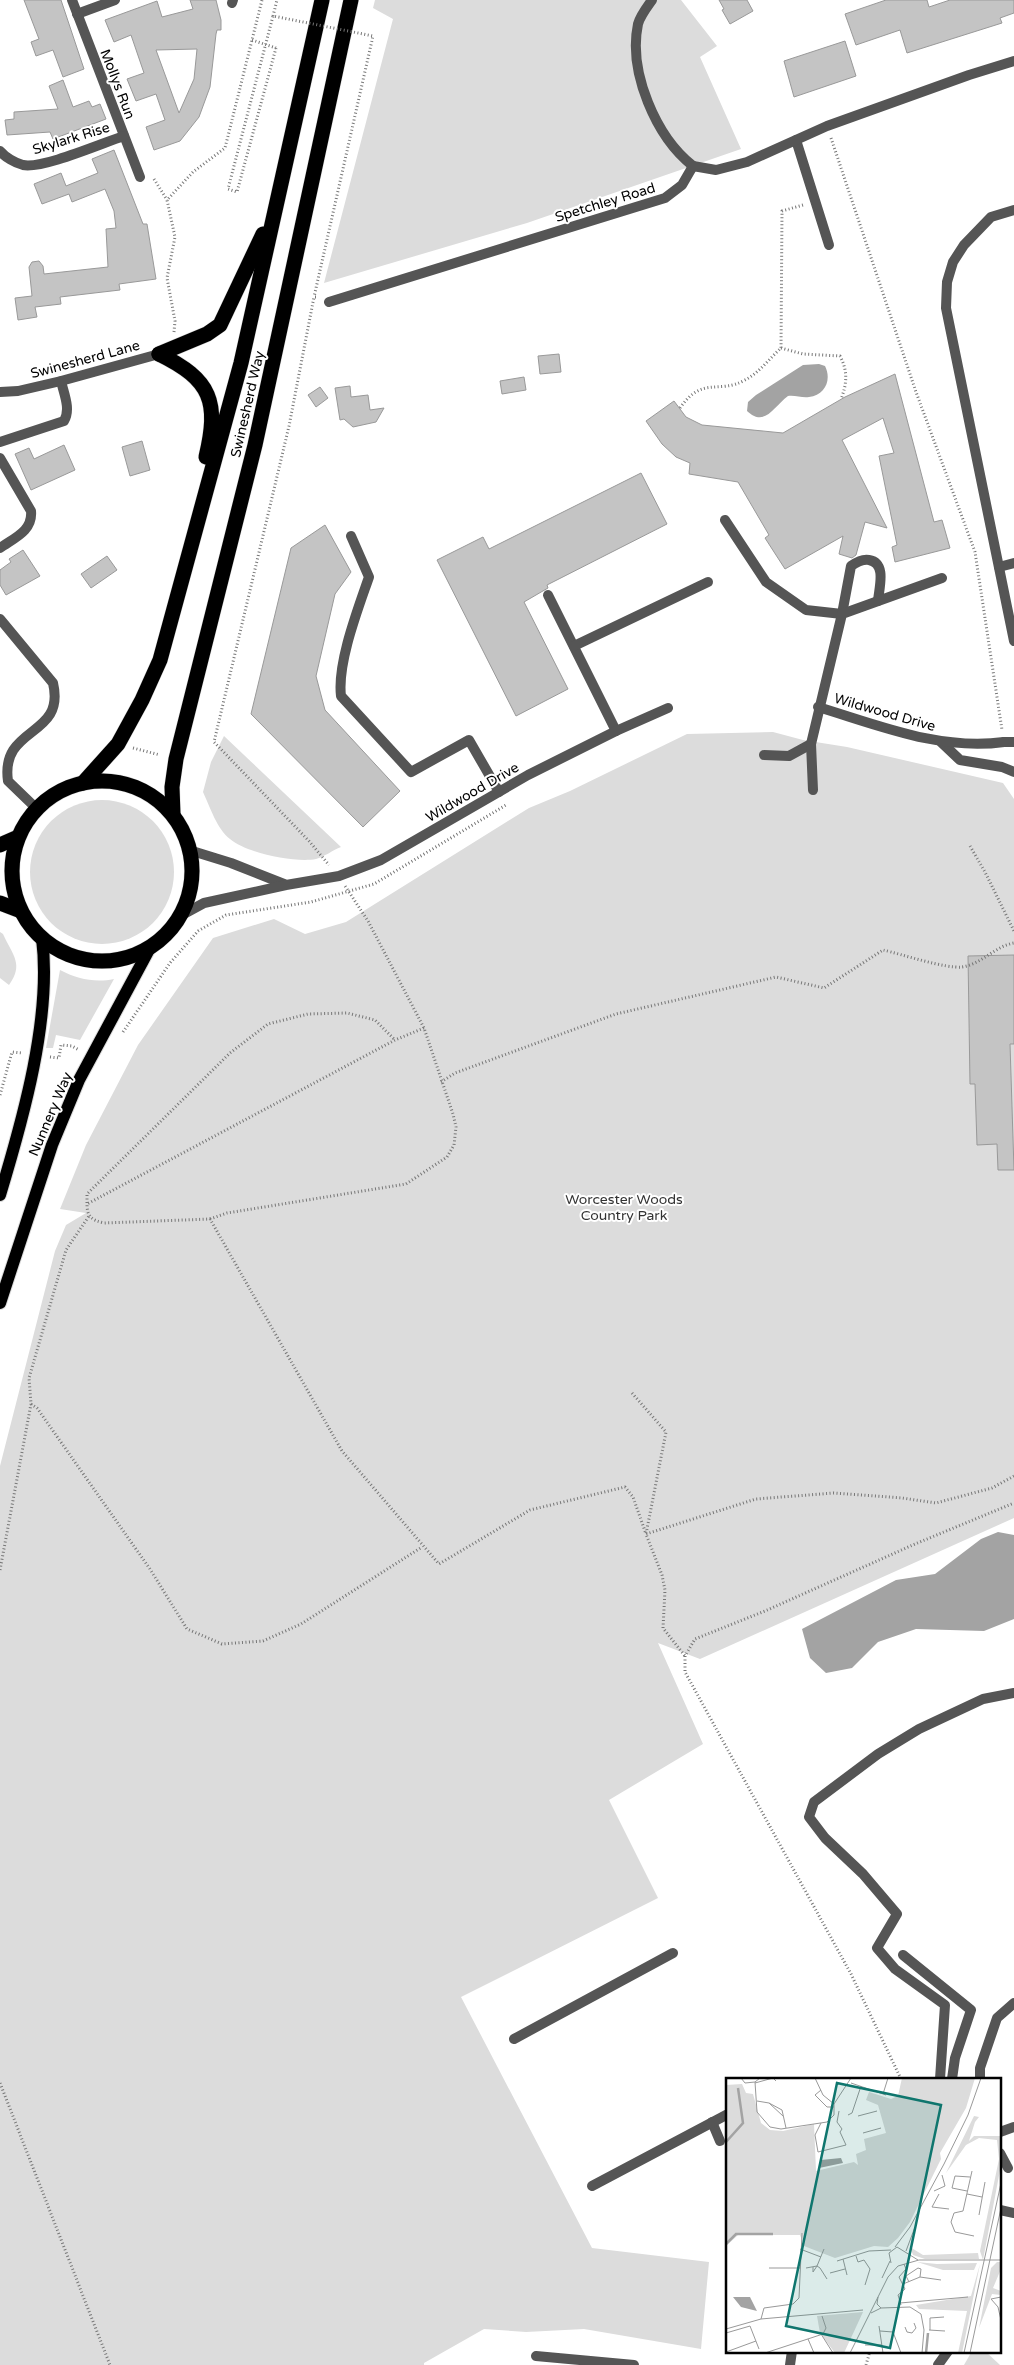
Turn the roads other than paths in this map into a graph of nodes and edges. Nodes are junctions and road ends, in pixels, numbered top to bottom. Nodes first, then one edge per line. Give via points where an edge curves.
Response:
1 (72, 0) edge
2 (115, 0) edge
3 (322, 0) edge
4 (351, 0) edge
5 (652, 0) edge
6 (77, 14) junction
7 (1014, 61) edge
8 (124, 136) junction
9 (796, 140) junction
10 (0, 151) edge
11 (693, 166) junction
12 (140, 177) dead end
13 (1014, 210) edge
14 (272, 216) junction
15 (829, 245) dead end
16 (329, 302) dead end
17 (159, 354) junction
18 (61, 381) junction
19 (18, 390) junction
20 (0, 392) edge
21 (0, 398) edge
22 (0, 442) edge
23 (0, 458) edge
24 (725, 520) dead end
25 (351, 536) dead end
26 (0, 548) edge
27 (1014, 563) edge
28 (999, 567) junction
29 (942, 578) dead end
30 (708, 582) dead end
31 (548, 595) dead end
32 (878, 601) junction
33 (842, 614) junction
34 (0, 618) edge
35 (1014, 641) edge
36 (574, 646) junction
37 (160, 660) junction
38 (818, 707) junction
39 (668, 708) dead end
40 (616, 731) junction
41 (941, 742) junction
42 (1009, 742) edge
43 (811, 744) junction
44 (764, 755) dead end
45 (1014, 772) edge
46 (83, 783) junction
47 (813, 790) dead end
48 (499, 792) junction
49 (37, 808) junction
50 (173, 814) junction
51 (18, 837) junction
52 (0, 845) edge
53 (189, 850) junction
54 (286, 885) junction
55 (0, 903) edge
56 (21, 911) junction
57 (180, 916) junction
58 (42, 938) junction
59 (151, 946) junction
60 (0, 1195) edge
61 (0, 1303) edge
62 (1014, 1692) edge
63 (673, 1953) dead end
64 (903, 1955) dead end
65 (1014, 2004) edge
66 (514, 2039) dead end
67 (940, 2078) edge
68 (952, 2078) edge
69 (980, 2078) edge
70 (726, 2115) edge
71 (712, 2122) junction
72 (1014, 2126) edge
73 (1002, 2131) edge
74 (720, 2142) dead end
75 (1002, 2158) edge
76 (1007, 2170) edge
77 (592, 2186) dead end
78 (792, 2352) edge
79 (947, 2352) edge
80 (536, 2356) dead end
81 (567, 2362) edge
82 (634, 2365) edge
83 (790, 2365) edge
84 (938, 2365) edge

1 - 6 street, Mollys Run
2 - 6 street
3 - 14 highway, Swinesherd Way
4 - 50 highway, Swinesherd Way via 254,445 176,759
5 - 11 street via 638,22 636,58 646,97 663,135
6 - 8 street, Mollys Run
7 - 9 street via 969,74
8 - 10 street, Skylark Rise via 42,164 14,162
8 - 12 street, Mollys Run
9 - 11 street via 747,162 716,170
9 - 15 street
11 - 16 street, Spetchley Road via 682,185 665,198
13 - 28 street via 991,217 977,230 953,262 947,282 946,308
14 - 17 highway via 220,325 207,334
14 - 37 highway, Swinesherd Way via 241,363
17 - 18 street, Swinesherd Lane
17 - 37 highway via 193,375 205,387 212,403 208,448
18 - 19 street, Swinesherd Lane
18 - 22 street via 67,407 64,421
19 - 20 street, Swinesherd Lane
19 - 21 street, Swinesherd Lane
23 - 26 street via 31,511 32,521 28,528
24 - 33 street via 766,582 806,610
25 - 48 street via 369,578 355,616 339,683 341,696 411,772 469,740
27 - 28 street
28 - 35 street
29 - 32 street
30 - 36 street
31 - 36 street
32 - 33 street
32 - 33 street via 881,573 872,560 863,560 851,566
33 - 38 street
34 - 49 street via 53,683 56,694 50,716 15,744 7,759 8,781
36 - 40 street
37 - 46 highway, Swinesherd Way via 118,744
38 - 41 street, Wildwood Drive
38 - 43 street
39 - 40 street, Wildwood Drive
40 - 48 street, Wildwood Drive
41 - 42 street, Wildwood Drive
41 - 45 street via 960,760 1002,766
43 - 44 street via 789,756
43 - 47 street
46 - 49 highway via 68,788
46 - 50 highway via 130,785 151,795
48 - 54 street, Wildwood Drive via 381,860 338,876
49 - 51 highway
50 - 53 highway
51 - 52 highway
51 - 56 highway via 12,860 13,884
53 - 54 street
53 - 57 highway via 191,881
54 - 57 street, Wildwood Drive via 204,904
55 - 56 highway
56 - 58 highway
57 - 59 highway via 169,931
58 - 59 highway via 62,951 92,960 130,956
58 - 60 main road, Nunnery Way via 45,984 35,1054 19,1131
59 - 61 main road, Nunnery Way via 92,1056 52,1145
62 - 67 street via 983,1699 919,1729 878,1754 814,1802 809,1817 897,1914 877,1948 895,1969 945,2005
63 - 66 street
64 - 68 street via 971,2010 955,2058
65 - 69 street via 997,2018 980,2068
70 - 71 street
71 - 74 street
71 - 77 street
72 - 73 street
75 - 76 street
78 - 83 street
79 - 84 street
80 - 81 street
81 - 82 street

